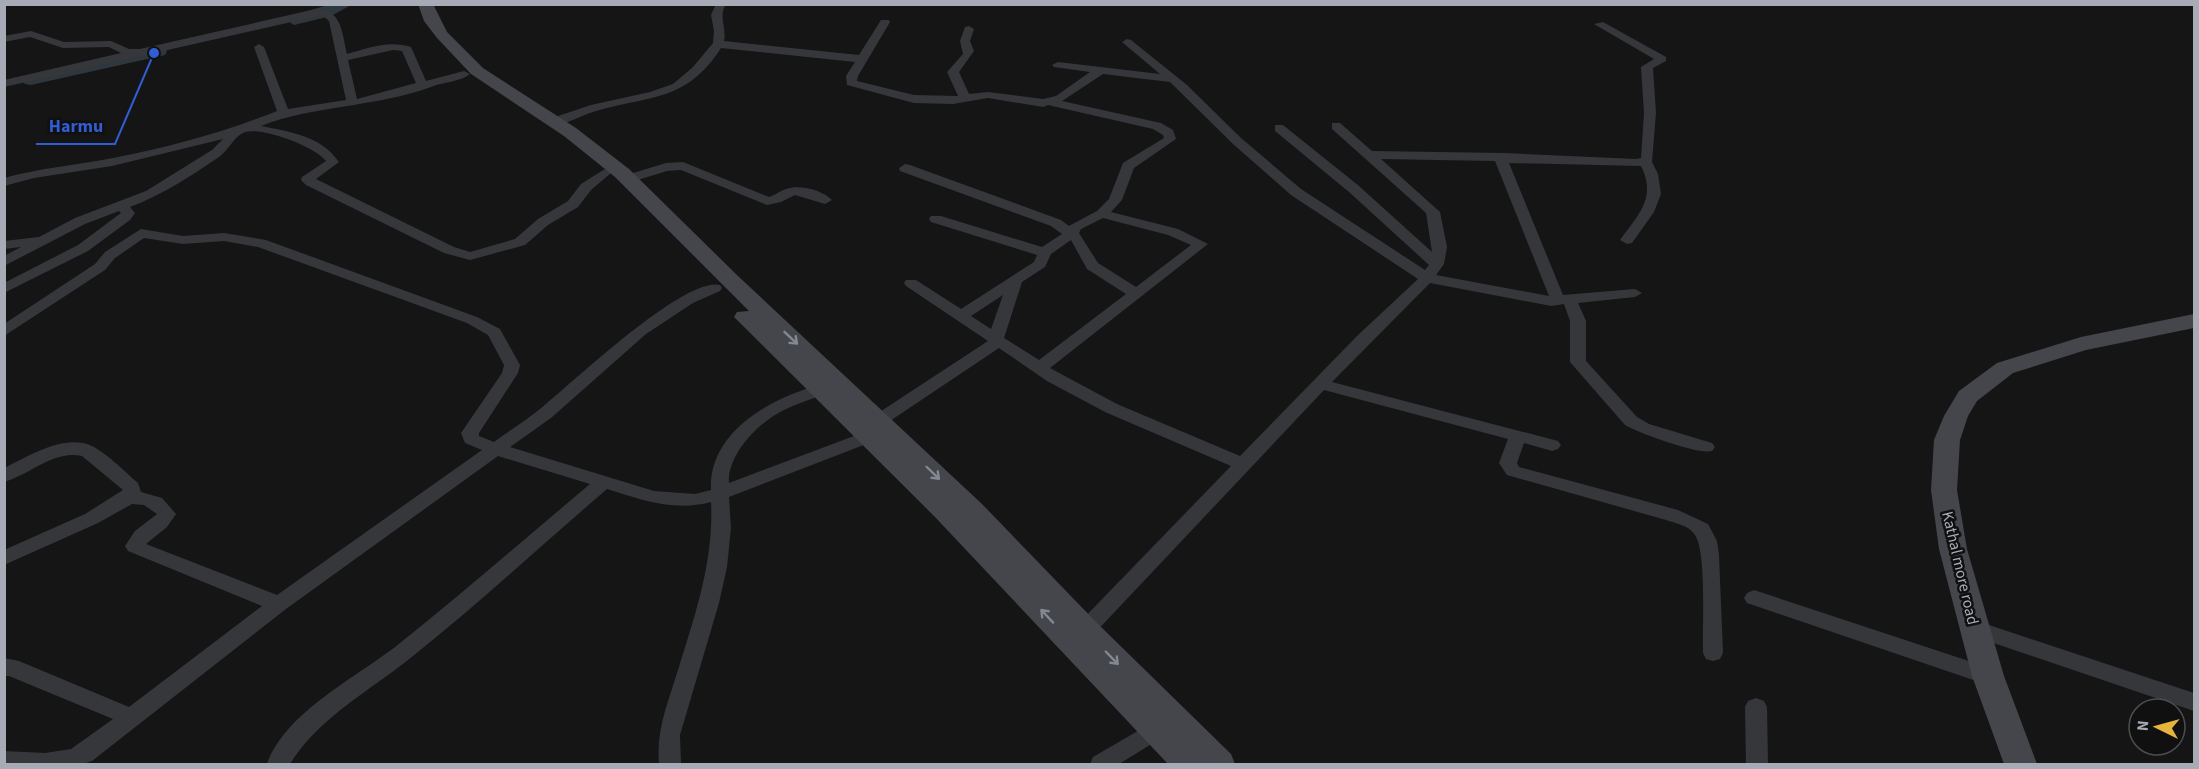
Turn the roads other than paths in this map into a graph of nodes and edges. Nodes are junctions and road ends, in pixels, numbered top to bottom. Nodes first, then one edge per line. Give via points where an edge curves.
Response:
1 (411, 4) edge
2 (425, 4) edge
3 (721, 4) edge
4 (885, 22) dead end
5 (1599, 24) dead end
6 (969, 29) dead end
7 (4, 39) edge
8 (1127, 42) dead end
9 (718, 44) junction
10 (259, 47) dead end
11 (140, 52) junction
12 (341, 59) junction
13 (862, 59) junction
14 (1058, 65) dead end
15 (1101, 70) junction
16 (464, 74) junction
17 (1174, 79) junction
18 (4, 84) edge
19 (423, 86) junction
20 (965, 98) junction
21 (1050, 102) junction
22 (352, 103) junction
23 (284, 113) junction
24 (553, 122) junction
25 (1336, 126) dead end
26 (1279, 128) dead end
27 (241, 129) junction
28 (1370, 155) junction
29 (1504, 158) junction
30 (1646, 162) junction
31 (905, 168) dead end
32 (616, 176) junction
33 (4, 182) edge
34 (825, 200) dead end
35 (122, 206) junction
36 (1102, 214) junction
37 (936, 219) dead end
38 (1072, 233) junction
39 (48, 239) junction
40 (1627, 240) dead end
41 (4, 245) edge
42 (1043, 253) junction
43 (4, 262) edge
44 (1432, 271) junction
45 (1015, 280) junction
46 (911, 283) dead end
47 (715, 288) junction
48 (4, 289) edge
49 (1135, 293) junction
50 (1635, 293) dead end
51 (1564, 301) junction
52 (960, 316) junction
53 (2194, 321) edge
54 (4, 331) edge
55 (997, 340) junction
56 (1040, 369) junction
57 (1320, 384) junction
58 (820, 390) junction
59 (873, 429) junction
60 (1518, 436) junction
61 (1552, 445) dead end
62 (1706, 447) dead end
63 (496, 449) junction
64 (1242, 464) junction
65 (4, 476) edge
66 (604, 482) junction
67 (719, 494) junction
68 (129, 497) junction
69 (4, 558) edge
70 (1754, 598) dead end
71 (279, 604) junction
72 (1974, 628) junction
73 (1084, 630) junction
74 (1713, 653) dead end
75 (4, 667) edge
76 (1988, 676) junction
77 (2194, 702) edge
78 (1756, 707) dead end
79 (131, 717) junction
80 (1155, 730) junction
81 (4, 761) edge
82 (278, 765) edge
83 (670, 765) edge
84 (1101, 765) edge
85 (1190, 765) edge
86 (1219, 765) edge
87 (1757, 765) edge
88 (2020, 765) edge

1 - 16 street via 419,24
2 - 24 street via 442,35 477,70
3 - 9 street via 716,12 722,32
4 - 13 street
5 - 30 street via 1662,59 1647,67 1650,130
6 - 20 street via 964,41 968,55 953,72
7 - 11 street via 31,34 63,45 111,44 127,52
8 - 17 street
9 - 13 street
9 - 24 street via 686,80 671,89
10 - 23 street
11 - 12 street via 316,12 328,13 334,20
11 - 18 street
12 - 19 street via 402,46 407,49
12 - 22 street
13 - 20 street via 850,80 856,85 914,99
14 - 15 street
15 - 17 street
15 - 21 street
16 - 19 street
16 - 32 street
17 - 44 street via 1296,192
19 - 22 street
20 - 21 street via 988,95
21 - 36 street via 1157,126 1169,133 1170,139 1128,166 1115,200
22 - 23 street
23 - 27 street
24 - 32 street via 597,153
25 - 28 street
26 - 44 street via 1354,189
27 - 32 street via 292,137 322,149 333,162 308,180 439,245 470,256 520,242 573,204 586,187
27 - 33 street via 143,156
27 - 35 street via 196,166 151,194
28 - 29 street
28 - 44 street via 1433,212 1440,247
29 - 30 street
29 - 51 street via 1501,161
30 - 40 street via 1654,179 1655,198
31 - 38 street via 1046,218
32 - 34 street via 683,166 767,201 797,191
32 - 47 street
32 -> 59 street via 730,281
35 - 39 street via 80,221
35 - 48 street via 128,213 125,218 99,238
36 - 38 street via 1076,225
36 - 49 street via 1173,232 1201,244
37 - 42 street
38 - 42 street
38 - 49 street via 1092,266
39 - 41 street
39 - 43 street
42 - 45 street via 1040,264
44 - 51 street via 1529,299
44 - 57 street
45 - 52 street
45 - 55 street
46 - 52 street
47 - 58 street
47 - 63 street via 688,300 640,331 545,414
49 - 56 street
50 - 51 street
51 - 62 street via 1578,321 1578,362 1626,417 1643,428
52 - 55 street
53 - 72 street, Kathal more road via 2081,344 2005,368 1968,396 1947,440 1944,490 1953,549
54 - 63 street via 105,263 137,234 183,240 234,238 261,243 472,320 494,332 512,365 470,433 471,439 479,444
55 - 56 street
55 - 59 street
56 - 64 street via 1111,408
57 - 60 street
57 - 64 street
58 - 59 street
58 - 67 street via 776,407 744,432 719,473
59 - 67 street
59 -> 73 street via 972,511
80 -> 59 street
60 - 61 street
60 - 74 street via 1508,463 1513,471 1671,515 1702,529 1707,538 1712,586
63 - 66 street
63 - 71 street
64 - 73 street
65 - 68 street via 56,452 79,448 132,487
66 - 67 street via 671,500
66 - 82 street via 405,650 319,716
67 - 83 street via 722,528 717,567 669,735
68 - 69 street
68 - 71 street via 150,501 167,514 137,540 135,546 139,549
70 - 76 street
71 - 79 street
72 - 76 street, Kathal more road
72 - 77 street
73 -> 86 street
75 - 79 street
76 - 88 street, Kathal more road
78 - 87 street
79 - 81 street via 69,761
80 - 84 street
80 - 85 street

